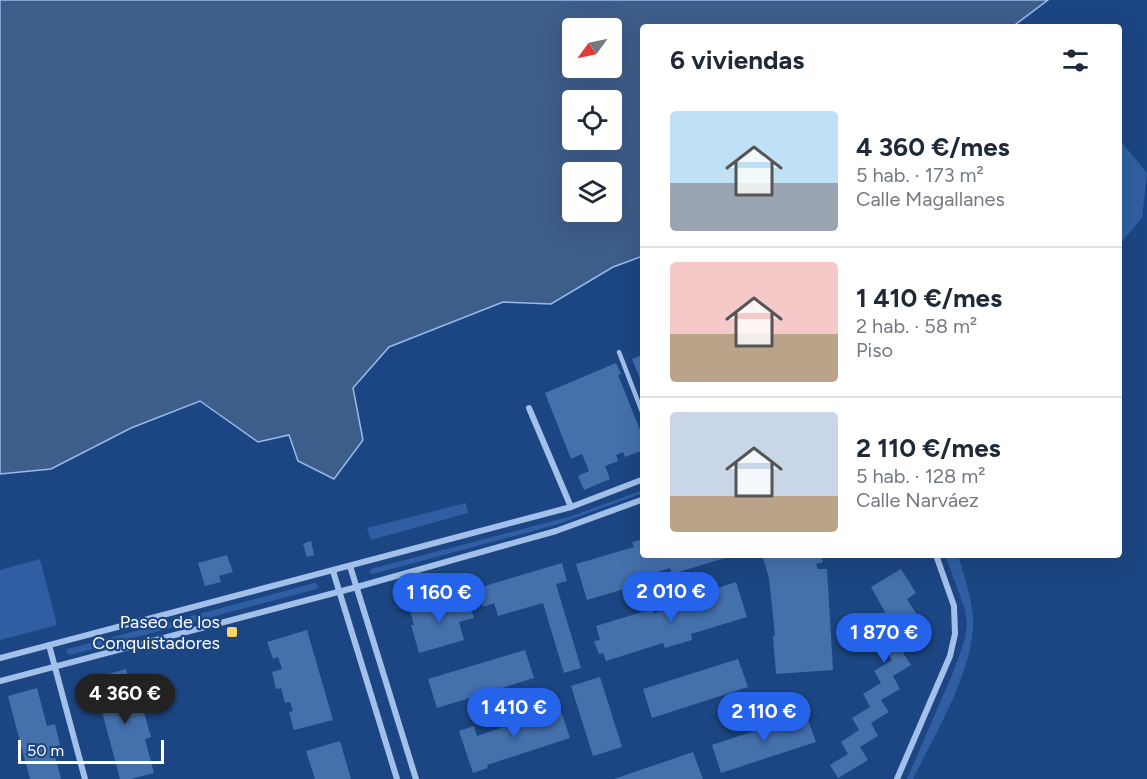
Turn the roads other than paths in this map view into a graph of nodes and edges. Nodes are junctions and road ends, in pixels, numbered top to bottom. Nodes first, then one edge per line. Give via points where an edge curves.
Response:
1 (619, 352) dead end
2 (640, 407) edge
3 (529, 408) dead end
4 (640, 481) edge
5 (640, 500) edge
6 (571, 507) junction
7 (937, 558) edge
8 (350, 566) junction
9 (333, 571) junction
10 (357, 587) junction
11 (340, 592) junction
12 (49, 645) junction
13 (0, 658) edge
14 (55, 666) junction
15 (0, 681) edge
16 (86, 779) edge
17 (397, 779) edge
18 (416, 779) edge
19 (897, 779) edge

1 - 2 lane
3 - 6 street
4 - 6 street
5 - 10 street via 556,531
6 - 8 street
7 - 19 street via 954,606 955,634 950,656
8 - 9 street
8 - 10 street
9 - 11 street
9 - 12 street
10 - 11 street
10 - 18 street
11 - 14 street
11 - 17 street
12 - 13 street
12 - 14 street
14 - 15 street
14 - 16 street

